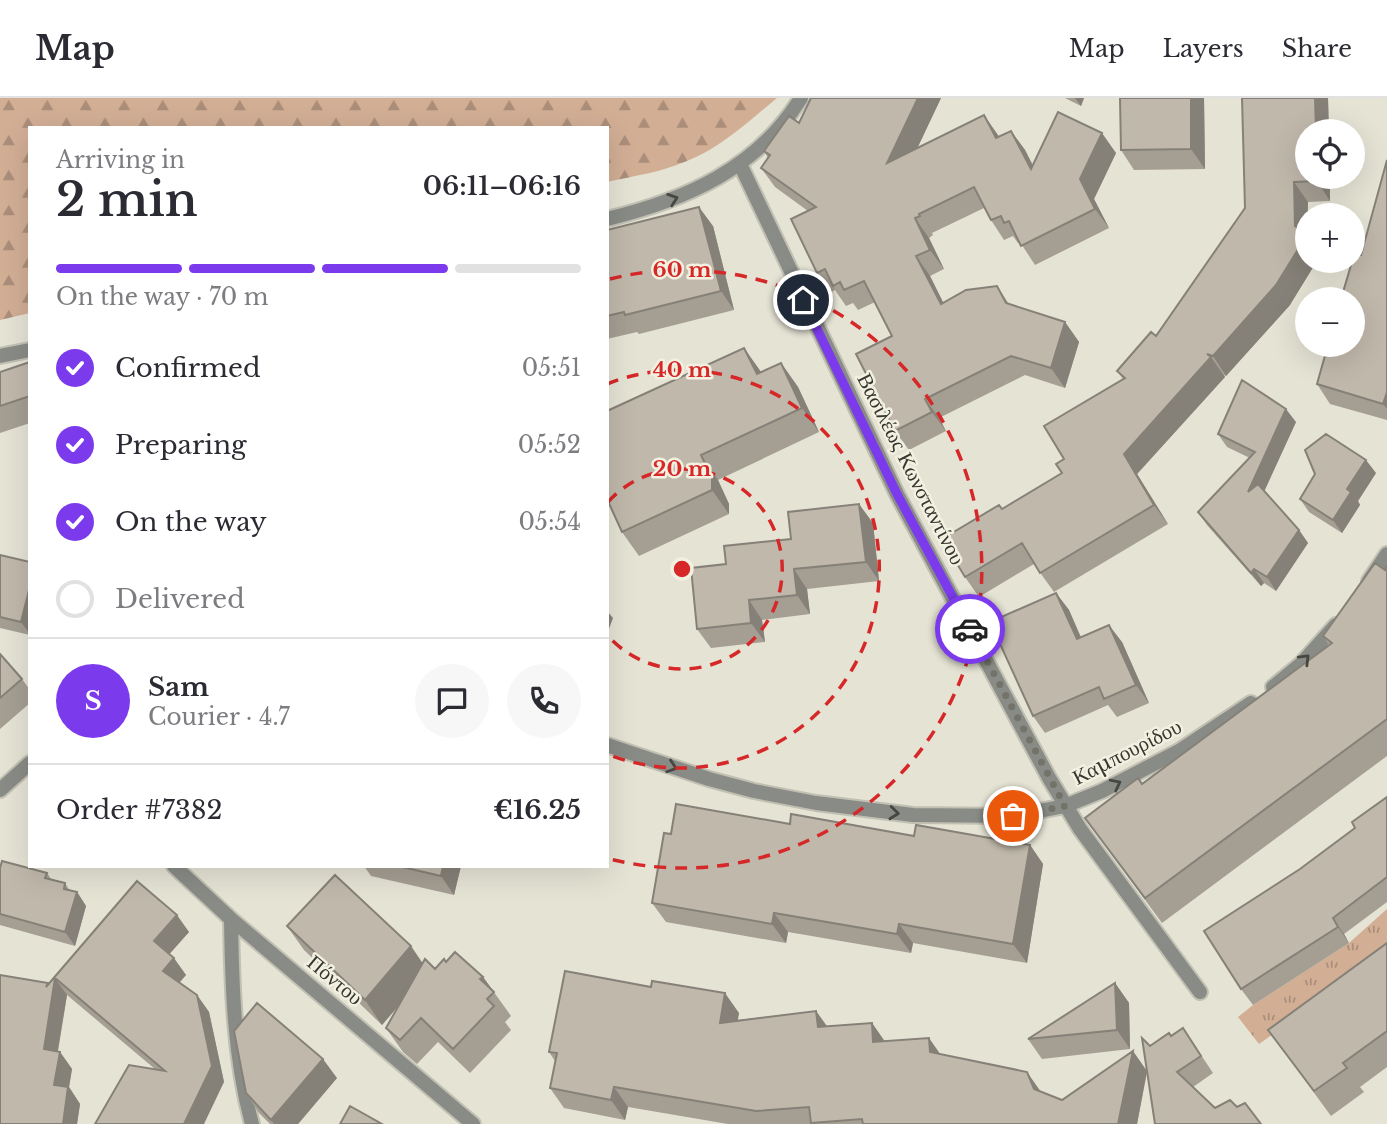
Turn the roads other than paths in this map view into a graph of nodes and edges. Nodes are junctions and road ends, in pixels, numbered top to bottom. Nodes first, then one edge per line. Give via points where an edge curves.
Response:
1 (801, 98) edge
2 (740, 164) junction
3 (609, 218) edge
4 (28, 350) edge
5 (0, 356) edge
6 (1387, 554) edge
7 (1360, 593) edge
8 (1345, 614) edge
9 (609, 746) edge
10 (28, 765) edge
11 (0, 790) edge
12 (1065, 806) junction
13 (176, 868) edge
14 (230, 919) junction
15 (1200, 992) dead end
16 (252, 1124) edge
17 (472, 1124) edge

1 - 2 street
3 -> 2 street via 690,194
2 - 12 street, Βασιλέως Κωνσταντίνου via 897,494
4 - 5 street
6 - 7 street
12 -> 8 street, Καμπουρίδου via 1148,769 1226,721 1284,679
9 -> 12 street, Καμπουρίδου via 754,791 859,809 982,817
10 - 11 street
12 - 15 street, Βασιλέως Κωνσταντίνου
13 - 14 street, Πόντου
14 - 16 street via 240,1074
14 - 17 street, Πόντου

